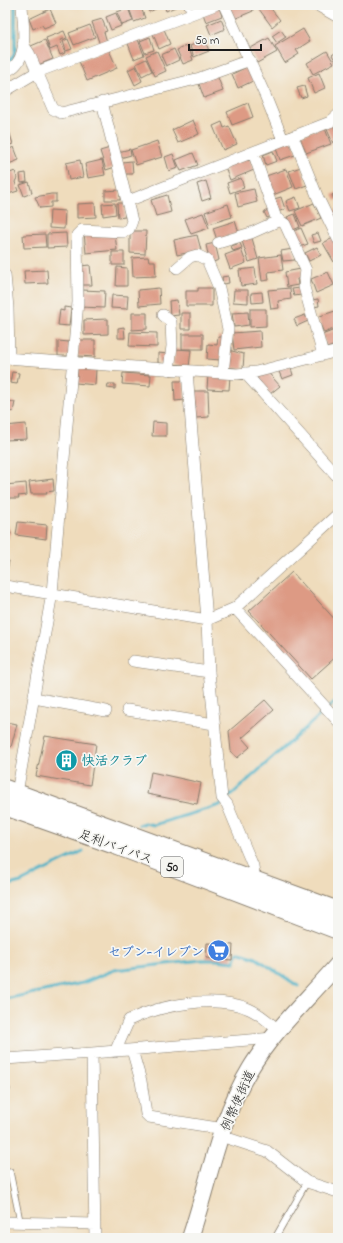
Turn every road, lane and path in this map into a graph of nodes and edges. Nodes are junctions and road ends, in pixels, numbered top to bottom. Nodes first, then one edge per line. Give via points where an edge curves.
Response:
1 (22, 5) edge
2 (215, 5) edge
3 (224, 5) edge
4 (317, 5) edge
5 (188, 10) edge
6 (338, 17) edge
7 (23, 44) junction
8 (250, 60) junction
9 (5, 71) edge
10 (37, 72) junction
11 (5, 91) edge
12 (102, 102) junction
13 (338, 115) edge
14 (288, 138) junction
15 (253, 152) junction
16 (128, 201) junction
17 (280, 220) junction
18 (338, 239) edge
19 (218, 243) dead end
20 (177, 268) dead end
21 (5, 275) edge
22 (163, 315) dead end
23 (338, 351) edge
24 (323, 355) junction
25 (7, 358) edge
26 (73, 363) junction
27 (169, 370) junction
28 (187, 371) junction
29 (223, 373) junction
30 (246, 374) junction
31 (338, 477) edge
32 (338, 514) edge
33 (5, 586) edge
34 (52, 593) junction
35 (235, 608) junction
36 (207, 620) junction
37 (133, 661) dead end
38 (209, 672) junction
39 (34, 698) junction
40 (127, 710) dead end
41 (106, 711) dead end
42 (338, 721) edge
43 (214, 724) junction
44 (11, 791) edge
45 (5, 806) edge
46 (255, 880) junction
47 (338, 911) edge
48 (338, 930) edge
49 (338, 964) edge
50 (276, 1035) junction
51 (132, 1050) junction
52 (114, 1052) junction
53 (92, 1054) junction
54 (5, 1059) edge
55 (5, 1082) edge
56 (7, 1089) dead end
57 (223, 1133) junction
58 (10, 1172) dead end
59 (307, 1182) junction
60 (338, 1192) edge
61 (20, 1221) junction
62 (5, 1222) edge
63 (95, 1224) junction
64 (95, 1238) edge
65 (190, 1238) edge
66 (275, 1238) edge

1 - 7 street
2 - 5 street
3 - 8 street
4 - 6 street
5 - 10 street
7 - 9 street via 18,64
7 - 10 street
8 - 12 street via 200,78
8 - 14 street
10 - 11 street
10 - 12 street via 52,109 56,112
12 - 16 street
13 - 14 street via 330,122
14 - 15 street
14 - 18 street
15 - 16 street
15 - 17 street via 276,218
16 - 26 street via 132,221 126,231 82,230 77,235 78,302
17 - 19 street via 251,233
17 - 24 street via 285,224 306,270 304,287
20 - 29 street via 190,257 197,255 206,260 219,288 228,329
21 - 25 street via 8,308
22 - 27 street via 171,322
23 - 24 street
24 - 30 street
25 - 26 street
26 - 27 street
26 - 34 street
27 - 28 street
28 - 29 street
28 - 36 street
29 - 30 street
30 - 31 street
32 - 35 street
33 - 34 street
34 - 36 street
34 - 39 street
35 - 36 street
35 - 42 street
36 - 38 street
37 - 38 street
38 - 43 street
39 - 41 street
39 - 44 street
40 - 43 street
43 - 46 street via 224,801 254,866
44 - 46 highway, 足利バイパス / 50
45 - 48 highway, 足利バイパス / 50
46 - 47 highway, 足利バイパス / 50
49 - 50 main road, 例幣使街道
50 - 51 street
50 - 52 street via 259,1015 242,1006 212,1003 179,1005 159,1008 129,1020
50 - 57 main road, 例幣使街道 via 240,1087
51 - 52 street
51 - 57 street via 141,1081 146,1114 149,1117
52 - 53 street
53 - 54 street
53 - 63 street
55 - 56 lane
57 - 59 street via 267,1151
57 - 65 main road, 例幣使街道
58 - 61 lane
59 - 60 street
59 - 66 lane
61 - 62 street
61 - 63 street
63 - 64 street

